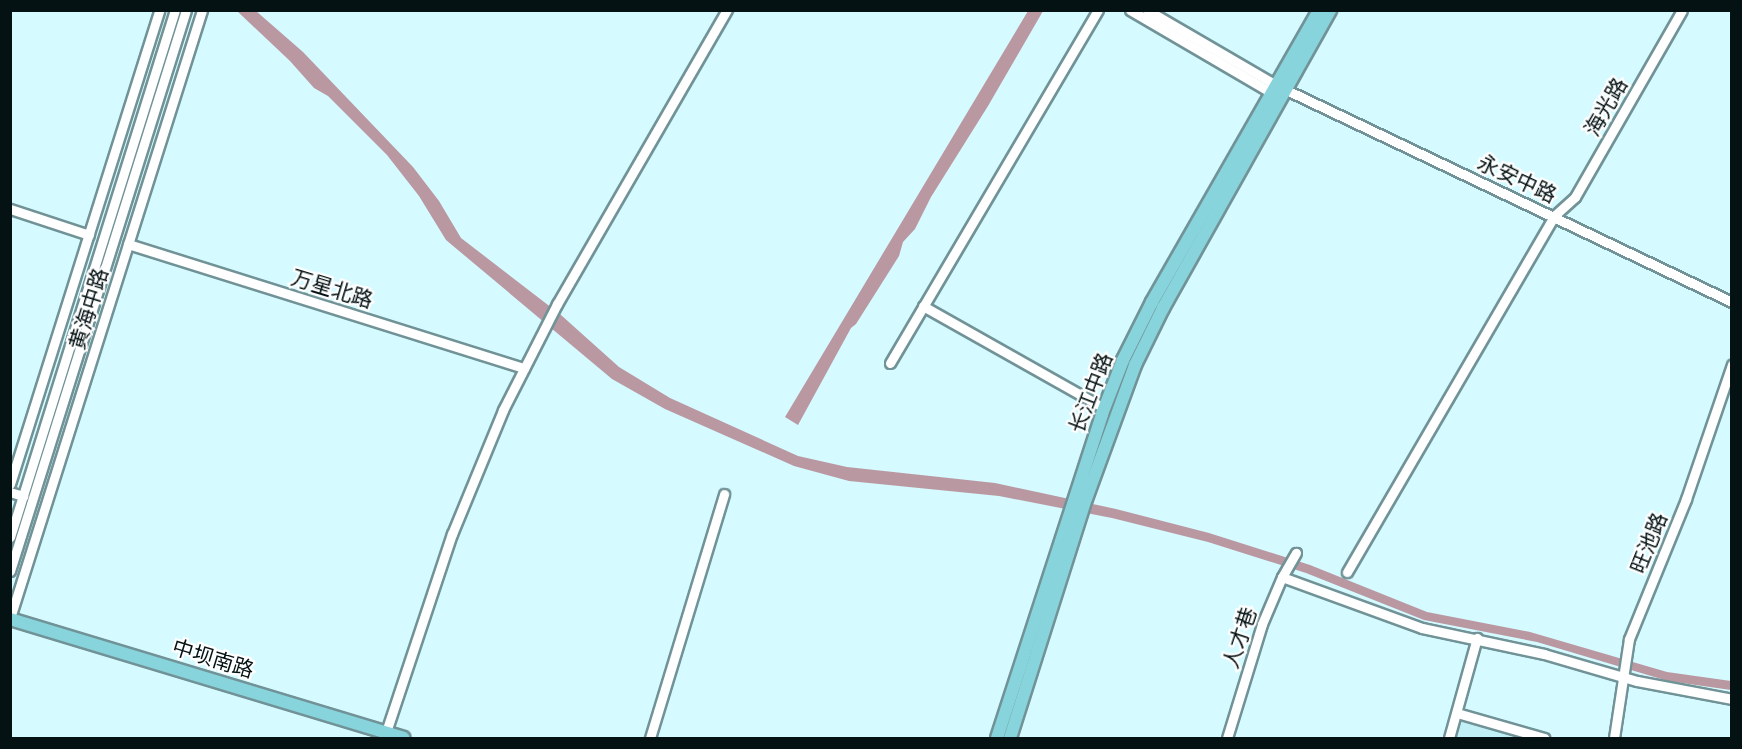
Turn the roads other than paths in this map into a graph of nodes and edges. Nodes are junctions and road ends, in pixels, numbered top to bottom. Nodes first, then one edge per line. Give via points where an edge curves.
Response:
1 (159, 10) edge
2 (175, 10) edge
3 (186, 10) edge
4 (202, 10) edge
5 (727, 10) edge
6 (1098, 10) edge
7 (1130, 10) edge
8 (1147, 10) edge
9 (1319, 10) edge
10 (1330, 10) edge
11 (1682, 10) edge
12 (179, 33) junction
13 (193, 38) junction
14 (1278, 89) junction
15 (113, 159) junction
16 (127, 164) junction
17 (138, 165) junction
18 (152, 170) junction
19 (10, 209) edge
20 (1554, 216) junction
21 (89, 235) junction
22 (128, 244) junction
23 (1731, 302) edge
24 (923, 306) junction
25 (890, 363) dead end
26 (1731, 365) edge
27 (524, 368) junction
28 (65, 399) junction
29 (79, 403) junction
30 (1104, 408) junction
31 (10, 484) edge
32 (10, 492) edge
33 (724, 494) dead end
34 (23, 496) junction
35 (1080, 499) junction
36 (1075, 516) junction
37 (10, 537) edge
38 (1296, 554) dead end
39 (10, 571) edge
40 (1347, 572) dead end
41 (1283, 575) junction
42 (10, 618) edge
43 (10, 626) edge
44 (1477, 638) junction
45 (1622, 677) junction
46 (1731, 699) edge
47 (1457, 713) junction
48 (383, 737) edge
49 (403, 738) edge
50 (650, 738) edge
51 (997, 738) edge
52 (1010, 738) edge
53 (1227, 738) edge
54 (1449, 738) edge
55 (1544, 738) edge
56 (1614, 738) edge

1 - 15 street, 黄海中路
2 - 16 street, 黄海中路
3 - 12 street, 黄海中路
4 - 13 street, 黄海中路
5 - 27 street
6 - 24 street
7 - 14 street
8 - 14 street
9 - 14 main road
10 - 14 main road
11 - 20 street, 海光路 via 1575,197
12 - 13 street
12 - 17 street, 黄海中路
13 - 18 street, 黄海中路
14 - 20 street, 永安中路
14 - 30 main road, 长江中路 via 1152,302
14 - 35 main road, 长江中路 via 1163,308
15 - 16 street
15 - 21 street, 黄海中路
16 - 34 street, 黄海中路
17 - 18 street
17 - 28 street, 黄海中路
18 - 22 street, 黄海中路
19 - 21 street
20 - 23 street, 永安中路
20 - 40 street, 海光路
21 - 31 street, 黄海中路
22 - 27 street, 万星北路
22 - 29 street, 黄海中路
24 - 25 street
24 - 30 street
26 - 45 street, 旺池路 via 1686,499 1629,639
27 - 48 street via 452,534
28 - 29 street
28 - 39 street, 黄海中路
29 - 42 street, 黄海中路
30 - 35 main road, 长江中路
32 - 34 street
33 - 50 street
34 - 37 street, 黄海中路
35 - 36 main road, 长江中路
36 - 51 main road, 长江中路
36 - 52 main road, 长江中路
38 - 41 street, 人才巷
41 - 44 street via 1422,627
41 - 53 street, 人才巷 via 1262,624
42 - 48 main road, 中坝南路
43 - 48 main road, 中坝南路
44 - 45 street
44 - 47 street
45 - 46 street
45 - 56 street, 旺池路
47 - 54 street
47 - 55 street
48 - 49 main road, 中坝南路

